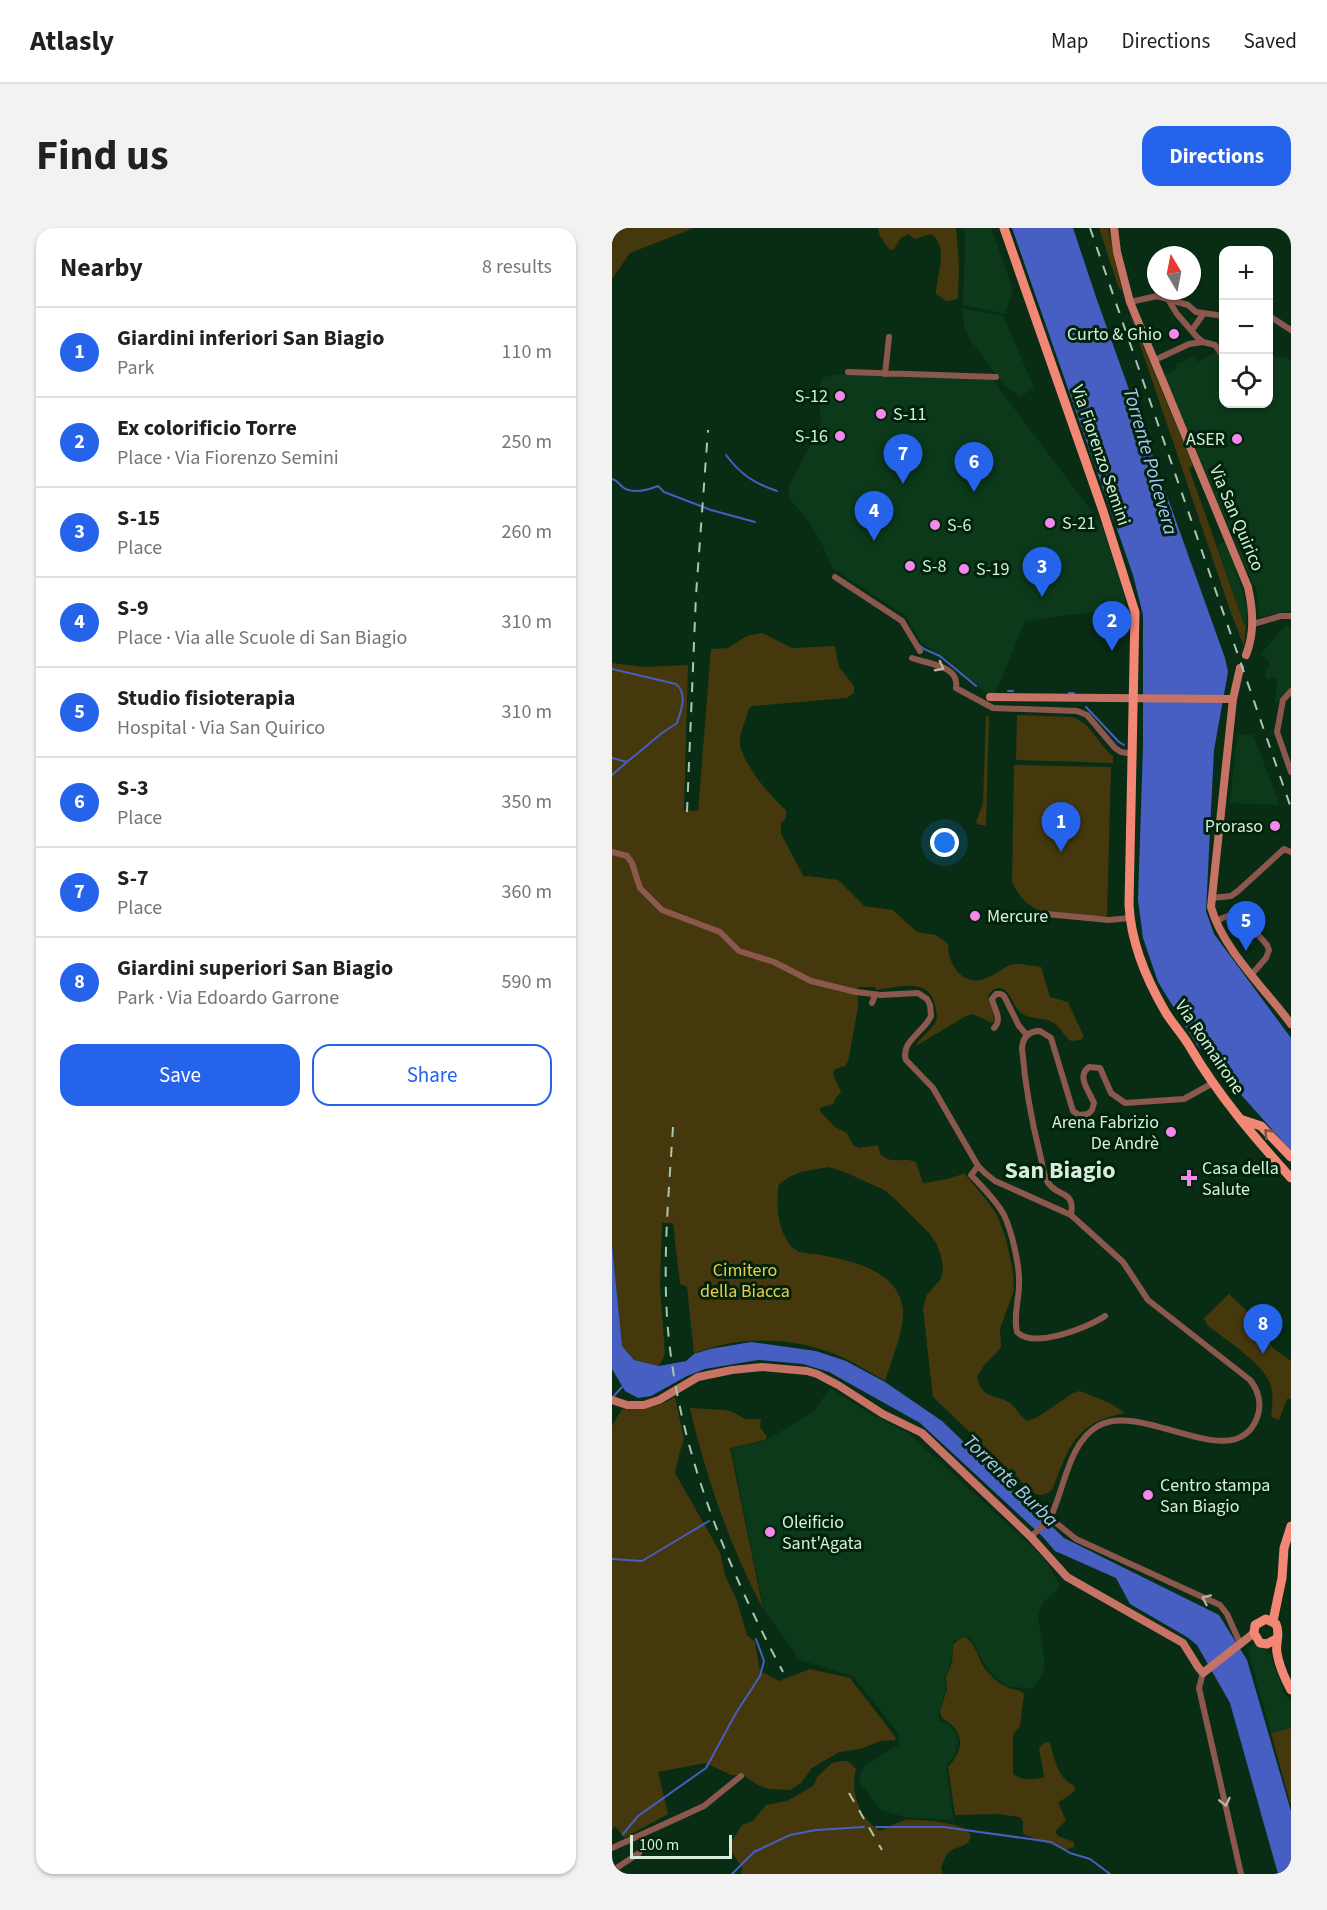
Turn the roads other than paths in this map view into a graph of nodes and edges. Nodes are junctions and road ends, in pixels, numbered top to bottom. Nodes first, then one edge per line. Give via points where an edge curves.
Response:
1 (1004, 228) edge
2 (1114, 228) edge
3 (1147, 298) edge
4 (1168, 300) edge
5 (1170, 300) edge
6 (1130, 302) junction
7 (1204, 314) junction
8 (1219, 316) edge
9 (1273, 318) edge
10 (1192, 330) junction
11 (1291, 330) edge
12 (889, 337) dead end
13 (1203, 342) junction
14 (1222, 354) edge
15 (1155, 360) junction
16 (848, 372) dead end
17 (885, 374) junction
18 (996, 377) dead end
19 (835, 577) dead end
20 (1291, 616) edge
21 (1253, 624) junction
22 (920, 651) dead end
23 (1245, 655) dead end
24 (912, 658) dead end
25 (1240, 668) dead end
26 (1291, 691) edge
27 (990, 697) dead end
28 (1139, 698) junction
29 (1228, 699) junction
30 (1133, 754) junction
31 (1291, 771) edge
32 (612, 852) edge
33 (1291, 852) edge
34 (1211, 898) junction
35 (1036, 914) dead end
36 (1130, 918) junction
37 (1215, 921) junction
38 (1252, 974) junction
39 (875, 994) junction
40 (872, 1003) dead end
41 (1291, 1024) edge
42 (994, 1028) dead end
43 (1027, 1035) junction
44 (1213, 1083) junction
45 (1240, 1119) junction
46 (1291, 1157) edge
47 (978, 1166) junction
48 (1291, 1178) edge
49 (1071, 1215) junction
50 (1105, 1316) dead end
51 (612, 1400) edge
52 (1049, 1519) junction
53 (1291, 1526) edge
54 (1032, 1535) junction
55 (1269, 1620) junction
56 (1254, 1633) junction
57 (1276, 1639) junction
58 (1240, 1643) junction
59 (1264, 1644) junction
60 (1277, 1653) junction
61 (1205, 1671) junction
62 (1291, 1690) edge
63 (741, 1776) dead end
64 (612, 1848) edge
65 (639, 1853) dead end
66 (612, 1871) edge
67 (1241, 1874) edge

1 - 28 main road, Via Fiorenzo Semini via 1133,603
2 - 6 main road, Via San Quirico
3 - 6 street
4 - 10 street
5 - 7 street
6 - 15 main road, Via San Quirico
7 - 8 street
7 - 10 street
9 - 11 street
10 - 13 street
12 - 17 street
13 - 14 street via 1215,345
13 - 15 street
15 - 21 main road, Via San Quirico via 1244,576
16 - 17 street
17 - 18 street
19 - 22 street via 903,621
20 - 21 street
21 - 23 main road, Via San Quirico
24 -> 30 street via 939,665 953,675 956,688 993,708 1077,711 1087,715 1115,748
25 - 29 main road
26 - 31 street via 1283,700 1277,732
27 - 28 main road
28 - 29 main road
28 - 30 main road, Via Romairone
29 - 34 main road
30 - 36 main road, Via Romairone
32 - 39 street via 627,856 640,888 662,910 720,932 739,951 774,962 811,981
33 - 34 street via 1284,849 1233,894
34 - 37 main road
35 - 36 street
36 - 44 main road, Via Romairone via 1142,966 1153,989
37 - 38 main road
37 - 38 street via 1238,912 1267,945 1268,955
38 - 41 main road
39 - 40 street
39 - 47 street via 910,992 927,999 929,1021 904,1054 933,1088
42 - 43 street via 998,1016 992,999 1001,994
43 - 44 street via 1040,1031 1051,1038 1073,1111 1079,1115 1088,1114 1094,1107 1082,1077 1089,1067 1100,1068 1111,1093 1125,1103 1184,1099
43 - 49 street via 1022,1048 1033,1128 1047,1180 1071,1200
44 - 45 main road, Via Romairone
46 -> 45 main road via 1261,1126
45 - 48 main road, Via Romairone
47 - 49 street via 995,1181
47 - 50 street via 971,1175 1004,1216 1016,1257 1020,1286 1017,1332 1026,1336 1059,1336
49 - 52 street via 1123,1262 1148,1300 1250,1380 1258,1393 1260,1408 1251,1429 1228,1442 1128,1420 1099,1426 1079,1444
51 - 54 main road via 633,1406 650,1403 698,1377 732,1370 762,1367 807,1371 922,1433
52 - 54 street
58 -> 52 street via 1220,1605 1076,1539
53 - 55 main road via 1284,1548 1282,1578
54 - 61 main road via 1067,1577 1184,1643 1198,1667
55 - 56 main road via 1256,1625
55 - 57 main road via 1278,1628
56 - 58 main road
56 - 59 main road
57 - 59 main road
57 - 60 main road
58 - 61 main road
59 - 60 main road
60 - 62 main road
61 -> 67 street via 1199,1688
63 - 64 street via 704,1806
65 - 66 street

